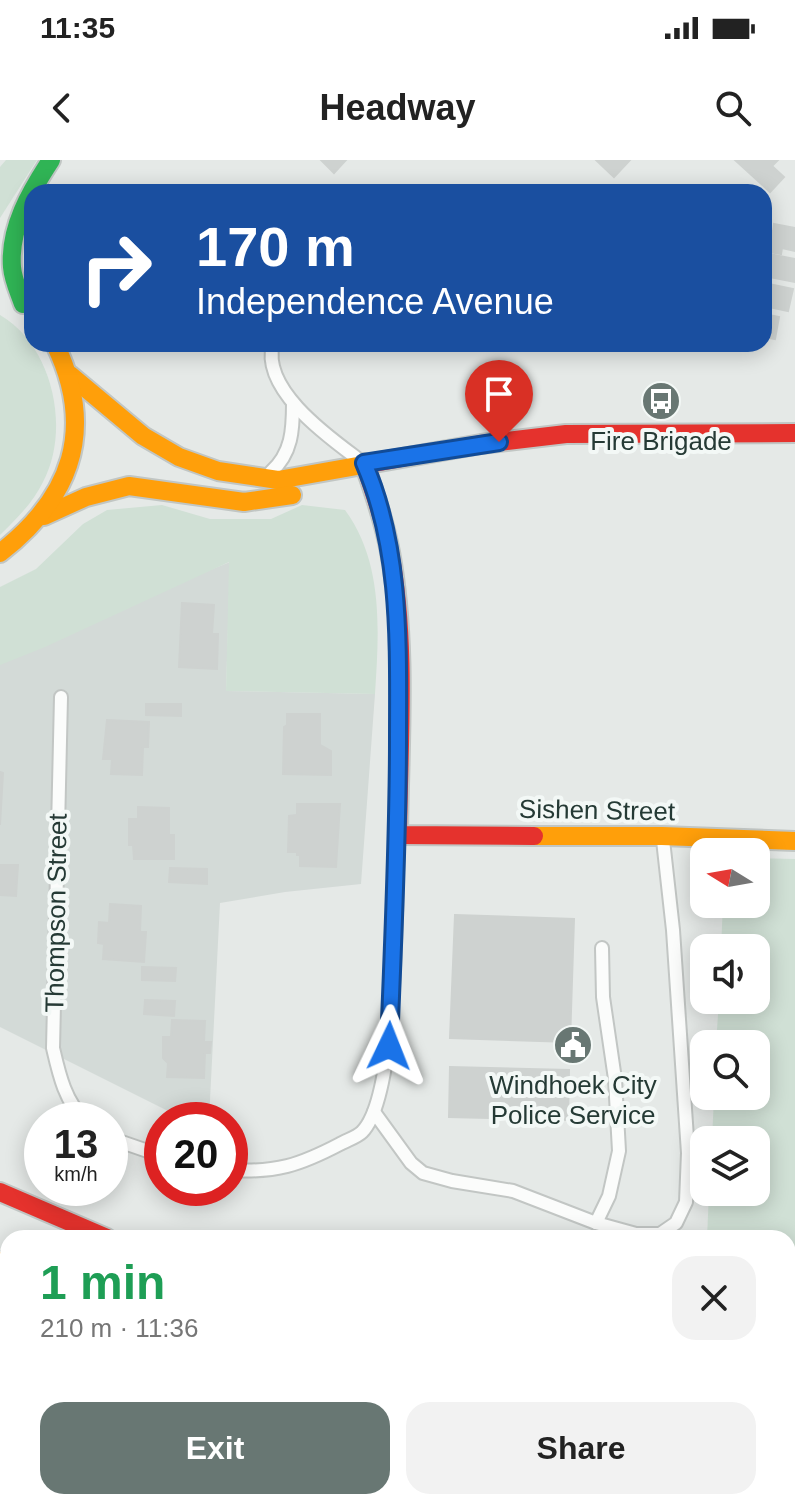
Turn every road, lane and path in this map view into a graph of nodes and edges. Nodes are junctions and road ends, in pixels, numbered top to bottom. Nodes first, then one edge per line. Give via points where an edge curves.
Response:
1 (51, 160) edge
2 (36, 184) edge
3 (24, 208) edge
4 (0, 291) edge
5 (24, 300) edge
6 (24, 307) edge
7 (59, 352) edge
8 (271, 352) edge
9 (70, 375) junction
10 (293, 403) junction
11 (795, 433) edge
12 (367, 472) junction
13 (263, 480) junction
14 (44, 516) junction
15 (0, 553) edge
16 (61, 697) dead end
17 (398, 835) junction
18 (662, 836) junction
19 (795, 841) edge
20 (602, 948) dead end
21 (72, 1102) edge
22 (374, 1112) junction
23 (248, 1171) edge
24 (0, 1192) edge
25 (596, 1223) junction
26 (88, 1230) edge
27 (621, 1230) edge
28 (666, 1230) edge

1 - 2 main road
3 - 5 main road via 12,268
4 - 6 main road
7 - 9 main road
8 - 10 lane via 273,372
9 - 13 main road via 128,425 186,460 227,475
9 - 14 main road via 77,424 68,472
10 - 12 lane
10 - 13 lane via 290,445
11 - 12 main road via 604,432 481,444
12 - 13 main road
12 - 14 main road via 244,502 129,486
12 - 17 main road via 390,550 398,650
14 - 15 main road
16 - 21 lane, Thompson Street via 53,1048
17 - 18 main road, Sishen Street
17 - 22 lane via 389,1046
18 - 19 main road, Sishen Street
18 - 28 lane via 687,1138 686,1202 676,1223
20 - 25 lane via 619,1151
22 - 23 lane via 362,1133 306,1162
22 - 25 lane via 423,1173 513,1191
24 - 26 main road
25 - 27 lane

